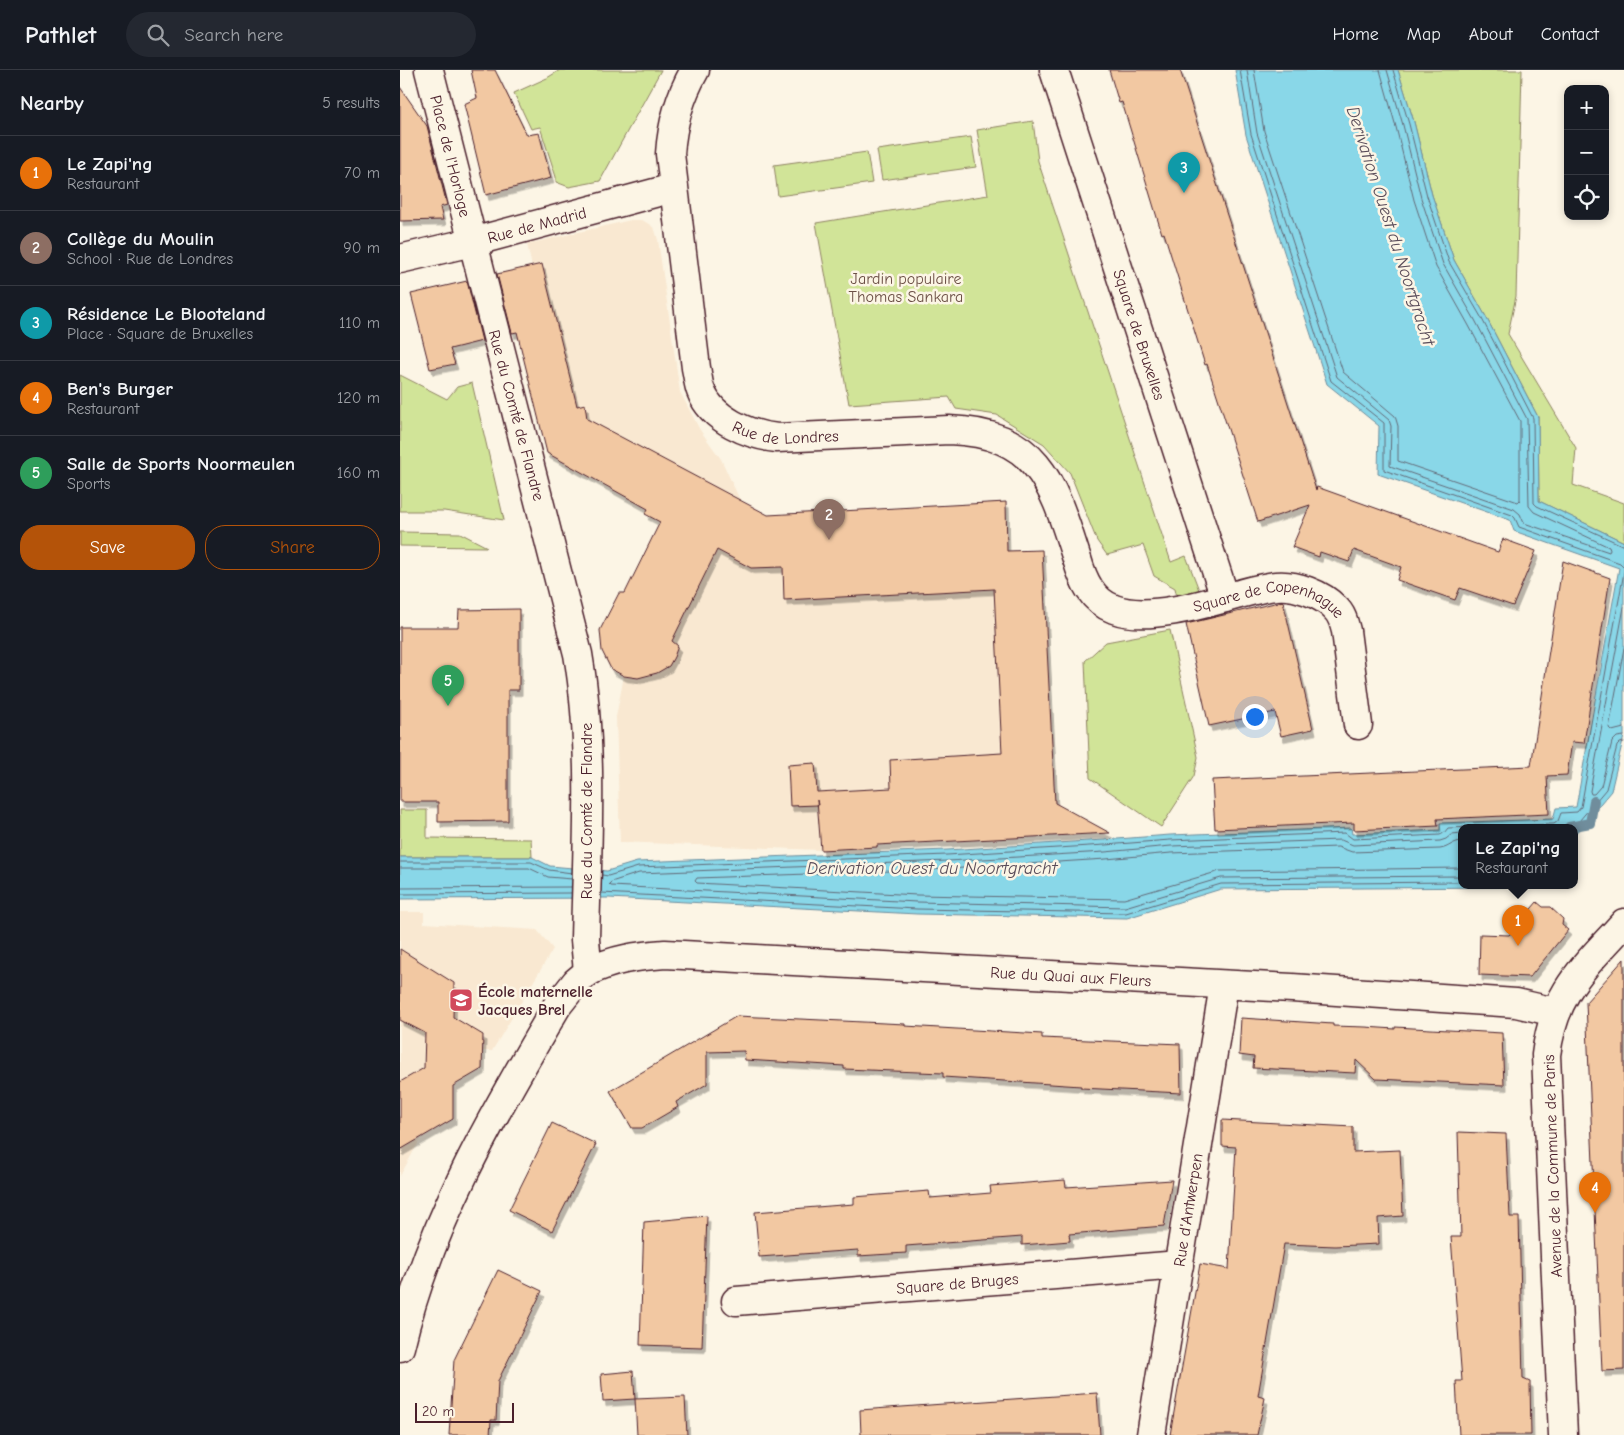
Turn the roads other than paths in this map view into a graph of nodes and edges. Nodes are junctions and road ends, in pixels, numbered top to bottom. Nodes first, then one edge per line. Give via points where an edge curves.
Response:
1 (429, 70) edge
2 (695, 70) edge
3 (1054, 70) edge
4 (673, 188) junction
5 (472, 242) junction
6 (400, 259) edge
7 (1225, 598) junction
8 (1112, 609) joint
9 (1358, 725) dead end
10 (1624, 923) edge
11 (588, 972) junction
12 (1224, 985) junction
13 (1556, 1012) junction
14 (1179, 1265) junction
15 (736, 1301) dead end
16 (400, 1347) edge
17 (1151, 1435) edge
18 (1562, 1435) edge

1 - 5 street, Place de l'Horloge
2 - 4 street, Rue de Londres via 680,101 673,127 670,154
3 - 7 street, Square de Bruxelles
4 - 5 street, Rue de Madrid
4 - 8 street, Rue de Londres via 699,383 720,416 738,427 778,438 949,430 973,431 1007,442 1032,460 1046,478 1059,504 1085,584
5 - 6 street, Rue de Madrid
5 - 11 street, Rue du Comté de Flandre via 578,654 586,714
7 - 8 street, Square de Copenhague via 1146,613
7 - 9 street, Square de Copenhague via 1278,585 1290,586 1317,595 1336,608 1346,631
10 - 13 street, Avenue de la Commune de Paris via 1572,981
11 - 12 street, Rue du Quai aux Fleurs via 627,957 665,954
11 - 16 street via 556,1006 460,1179 425,1261
12 - 13 street, Rue du Quai aux Fleurs via 1516,1003
12 - 14 street, Rue d'Antwerpen
13 - 18 street, Avenue de la Commune de Paris via 1548,1039 1546,1062
14 - 15 street, Square de Bruges
14 - 17 street, Rue d'Antwerpen

